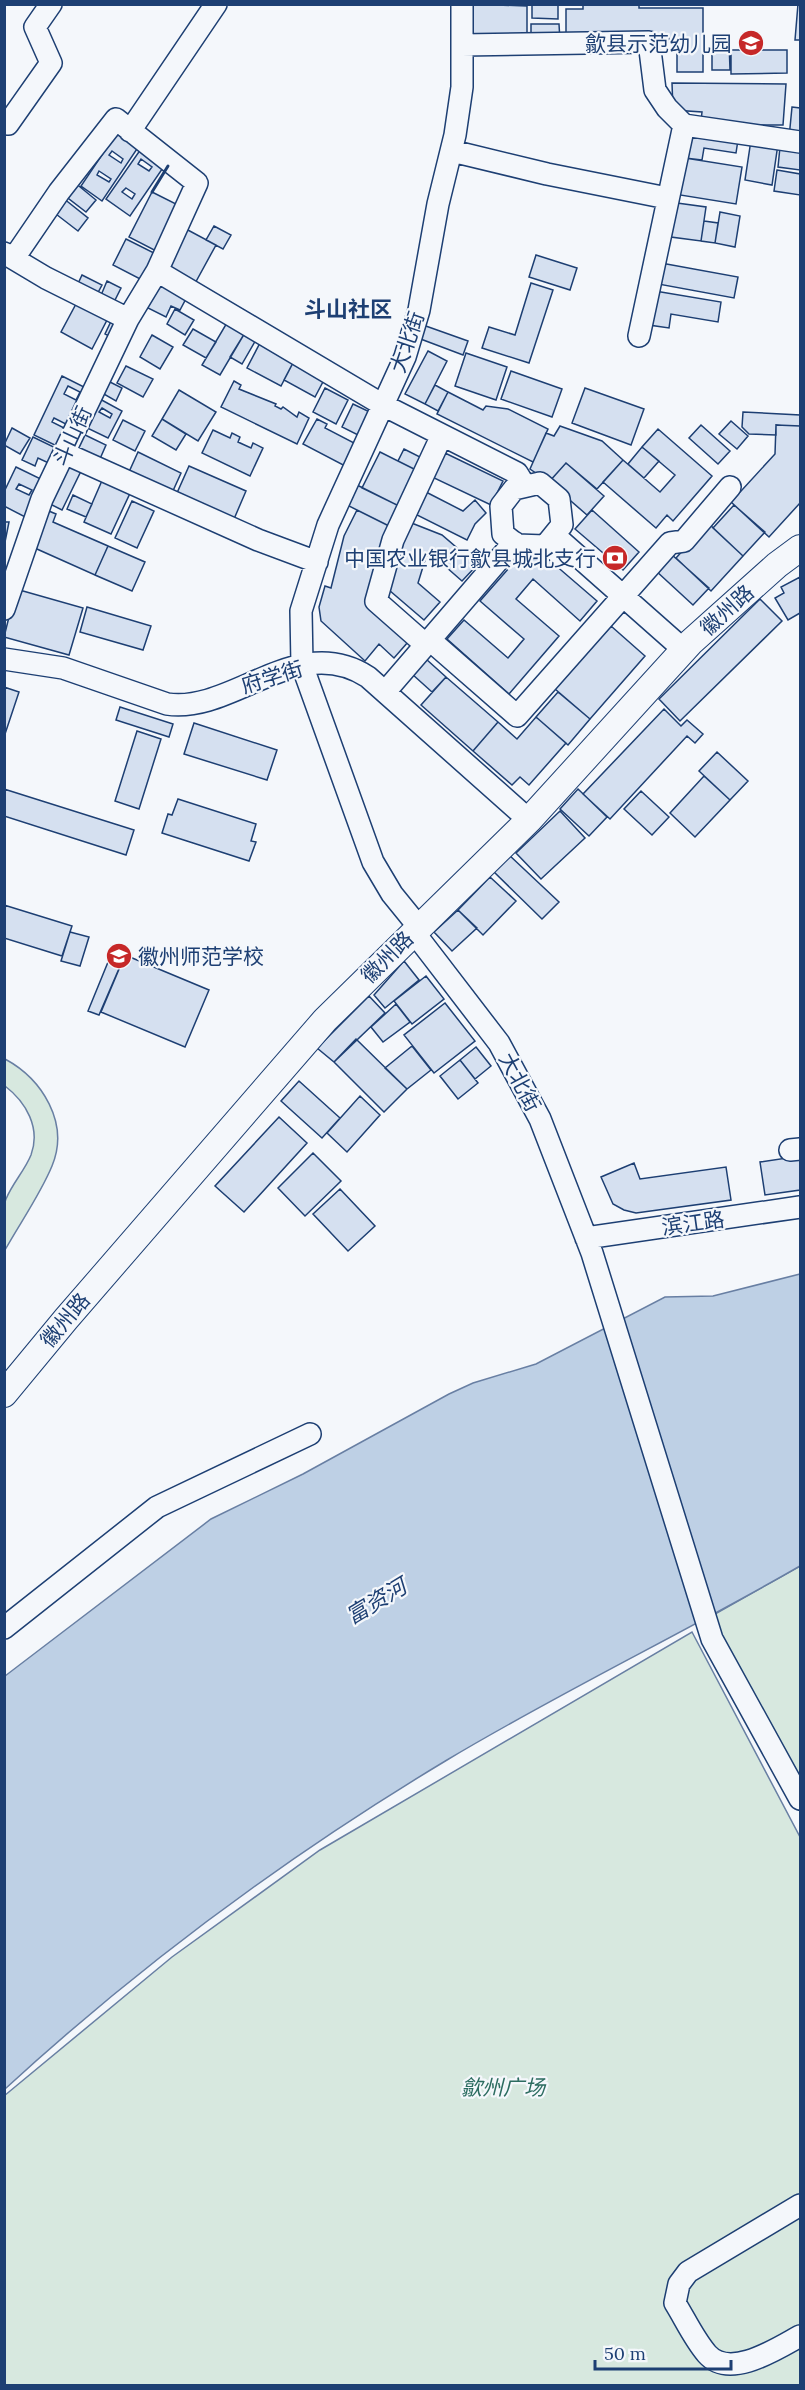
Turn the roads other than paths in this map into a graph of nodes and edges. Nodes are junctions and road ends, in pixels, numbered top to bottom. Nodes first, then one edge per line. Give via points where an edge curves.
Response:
1 (51, 4) edge
2 (216, 4) edge
3 (462, 4) edge
4 (462, 45) junction
5 (4, 123) edge
6 (684, 125) junction
7 (130, 131) junction
8 (801, 142) edge
9 (452, 151) junction
10 (667, 198) junction
11 (9, 256) edge
12 (157, 271) junction
13 (128, 319) junction
14 (639, 336) dead end
15 (383, 405) junction
16 (442, 435) junction
17 (64, 453) junction
18 (525, 486) junction
19 (730, 487) dead end
20 (554, 535) junction
21 (513, 542) junction
22 (801, 549) edge
23 (317, 562) junction
24 (622, 596) junction
25 (4, 609) edge
26 (428, 642) junction
27 (684, 650) junction
28 (4, 659) edge
29 (302, 665) junction
30 (386, 692) junction
31 (529, 820) junction
32 (415, 928) junction
33 (801, 1207) edge
34 (589, 1246) junction
35 (4, 1394) edge
36 (310, 1434) dead end
37 (4, 1628) edge
38 (801, 1799) edge
39 (801, 2205) edge
40 (801, 2336) edge

1 - 5 street via 35,27 51,63 8,124
2 - 7 street
3 - 4 street, 大北街
4 - 6 street via 649,42 655,90
4 - 9 street, 大北街 via 462,87
6 - 8 street
6 - 10 street
7 - 11 street via 116,119
7 - 12 street, 斗山街 via 197,183
9 - 10 street
9 - 15 street, 大北街 via 412,335
10 - 14 street
11 - 13 street
12 - 13 street, 斗山街
12 - 15 street
13 - 17 street, 斗山街
15 - 16 street
15 - 23 street, 大北街 via 328,525
16 - 18 street via 517,473
16 - 26 street via 393,540 376,601
17 - 23 street via 258,540
17 - 25 street, 斗山街 via 42,500
18 - 20 street via 540,483 559,498 562,525
18 - 21 street via 514,489 501,506 503,534
19 - 24 street via 684,541 670,543
20 - 21 street via 545,546
20 - 24 street
21 - 26 street
22 - 27 main road, 徽州路 via 721,614
23 - 29 street, 大北街 via 301,611
24 - 26 street via 517,716
24 - 27 street
26 - 30 street
27 - 31 main road, 徽州路
28 - 29 street, 府学街 via 63,668 182,706 196,705 261,677
29 - 30 street, 府学街 via 349,667
29 - 32 street, 大北街 via 373,862
30 - 31 street, 府学街
31 - 32 main road, 徽州路
32 - 34 street, 大北街 via 499,1043 525,1088 554,1151
32 - 35 main road, 徽州路 via 318,1029
33 - 34 street, 滨江路
34 - 38 street, 大北街 via 712,1639
36 - 37 street via 157,1507
39 - 40 street via 694,2268 679,2284 675,2303 708,2356 718,2360 754,2361

